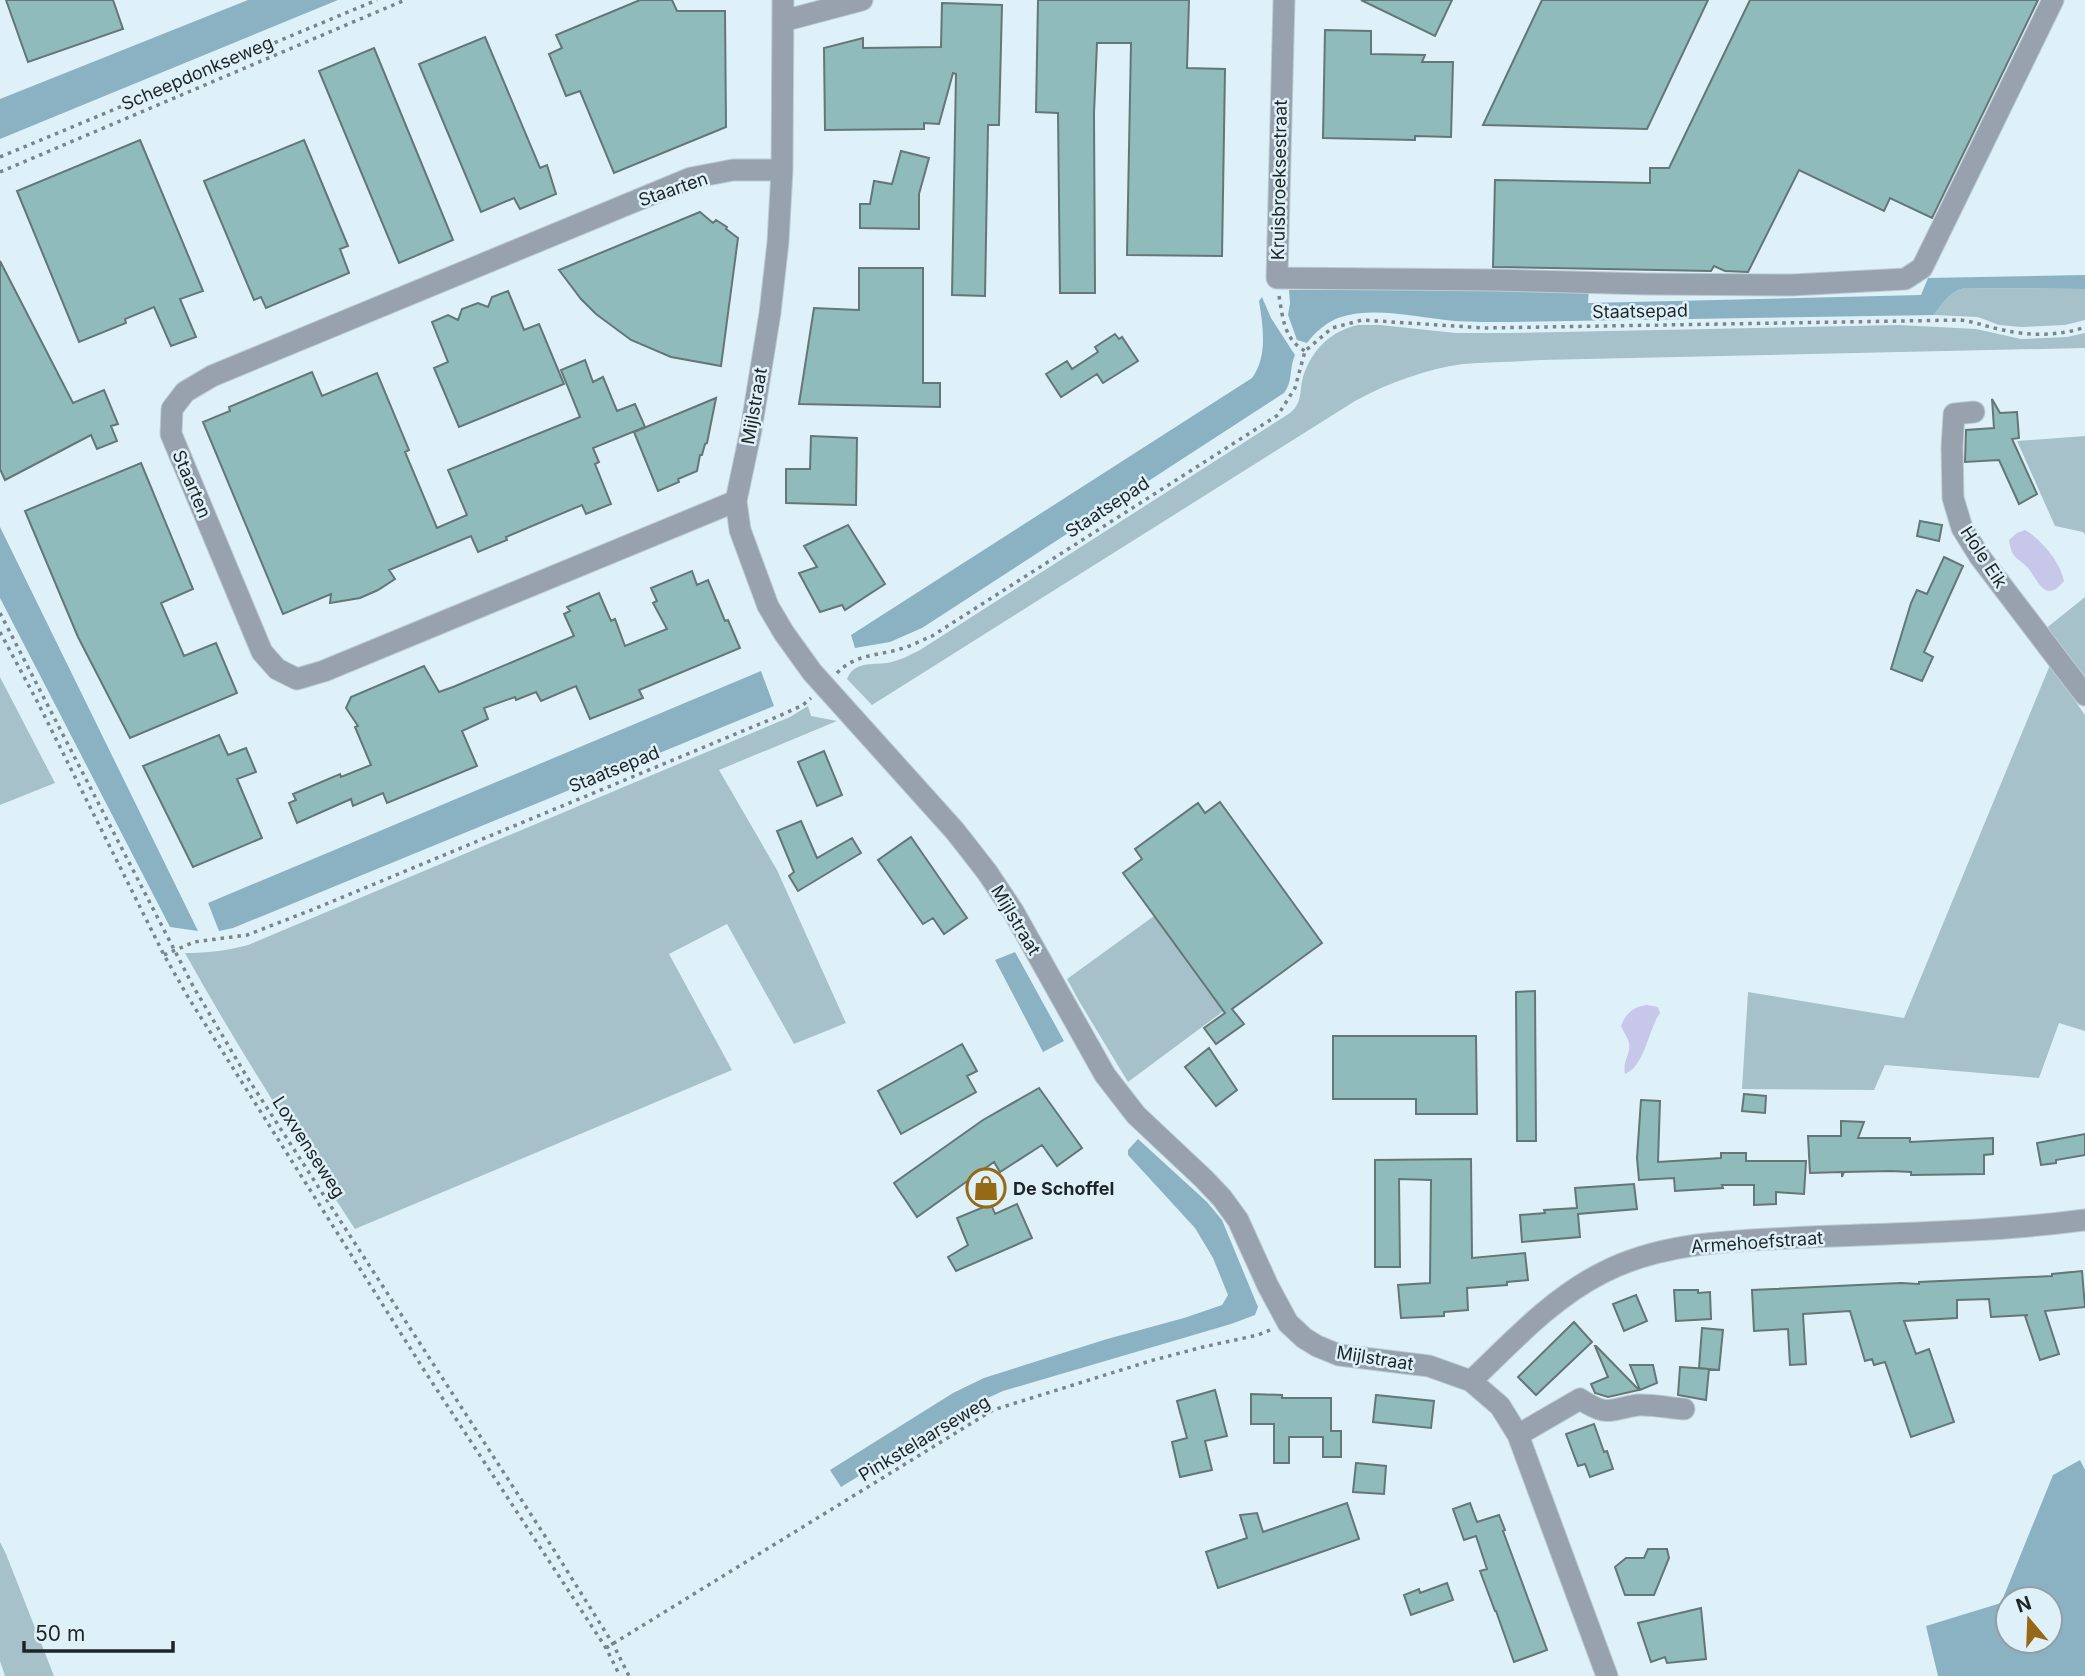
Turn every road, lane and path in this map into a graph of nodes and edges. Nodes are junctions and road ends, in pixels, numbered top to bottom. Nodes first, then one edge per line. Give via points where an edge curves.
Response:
1 (377, 0) edge
2 (405, 0) edge
3 (862, 0) edge
4 (1283, 0) edge
5 (2053, 0) edge
6 (783, 10) edge
7 (0, 158) edge
8 (782, 170) junction
9 (0, 172) edge
10 (1277, 278) junction
11 (2085, 327) edge
12 (1305, 351) junction
13 (1974, 412) dead end
14 (736, 501) junction
15 (0, 613) edge
16 (0, 632) edge
17 (826, 685) junction
18 (2085, 695) edge
19 (173, 951) junction
20 (164, 955) junction
21 (2085, 1221) edge
22 (1288, 1323) junction
23 (1471, 1381) junction
24 (1684, 1409) dead end
25 (1518, 1434) junction
26 (612, 1644) junction
27 (606, 1648) junction
28 (620, 1676) edge
29 (629, 1676) edge
30 (1607, 1676) edge

1 - 7 path, Scheepdonkseweg
2 - 9 path, Scheepdonkseweg
3 - 6 street
4 - 10 street, Kruisbroeksestraat
5 - 10 street via 1922,268 1905,279 1740,285
6 - 8 street, Mijlstraat
8 - 14 street, Mijlstraat via 770,313
8 - 14 street, Staarten via 733,170 691,178 212,376 185,391 172,409 172,434 262,652 277,669 297,679
10 - 12 path, Kruisbroeksestraat via 1284,325 1290,339
11 - 12 path, Staatsepad via 2029,334 1960,320 1485,328 1362,320 1332,328
12 - 17 path, Staatsepad via 1295,388 1278,415 932,636 901,649 858,658
13 - 18 street, Hole Eik via 1954,414 1953,498 1962,528
14 - 17 street, Mijlstraat via 740,530 768,606 784,634
15 - 19 path, Loxvenseweg
16 - 20 path, Loxvenseweg
17 - 19 path, Staatsepad via 803,705 779,716 314,909 247,935 203,940
17 - 22 street, Mijlstraat via 987,872 1105,1075 1136,1115 1204,1179 1238,1220
19 - 20 path, Staatsepad
19 - 26 path, Loxvenseweg via 247,1077
20 - 27 path, Loxvenseweg via 424,1370
21 - 23 street, Armehoefstraat via 2008,1229 1715,1242 1664,1251 1602,1272 1570,1292
22 - 23 street, Mijlstraat via 1317,1346 1339,1354 1429,1366
22 - 26 path, Pinkstelaarseweg via 993,1410
23 - 25 street, Mijlstraat via 1500,1406
24 - 25 street via 1640,1405 1613,1412 1597,1410 1580,1399
25 - 30 street, Mijlstraat
26 - 27 path, Pinkstelaarseweg
26 - 29 path, Loxvenseweg
27 - 28 path, Loxvenseweg

